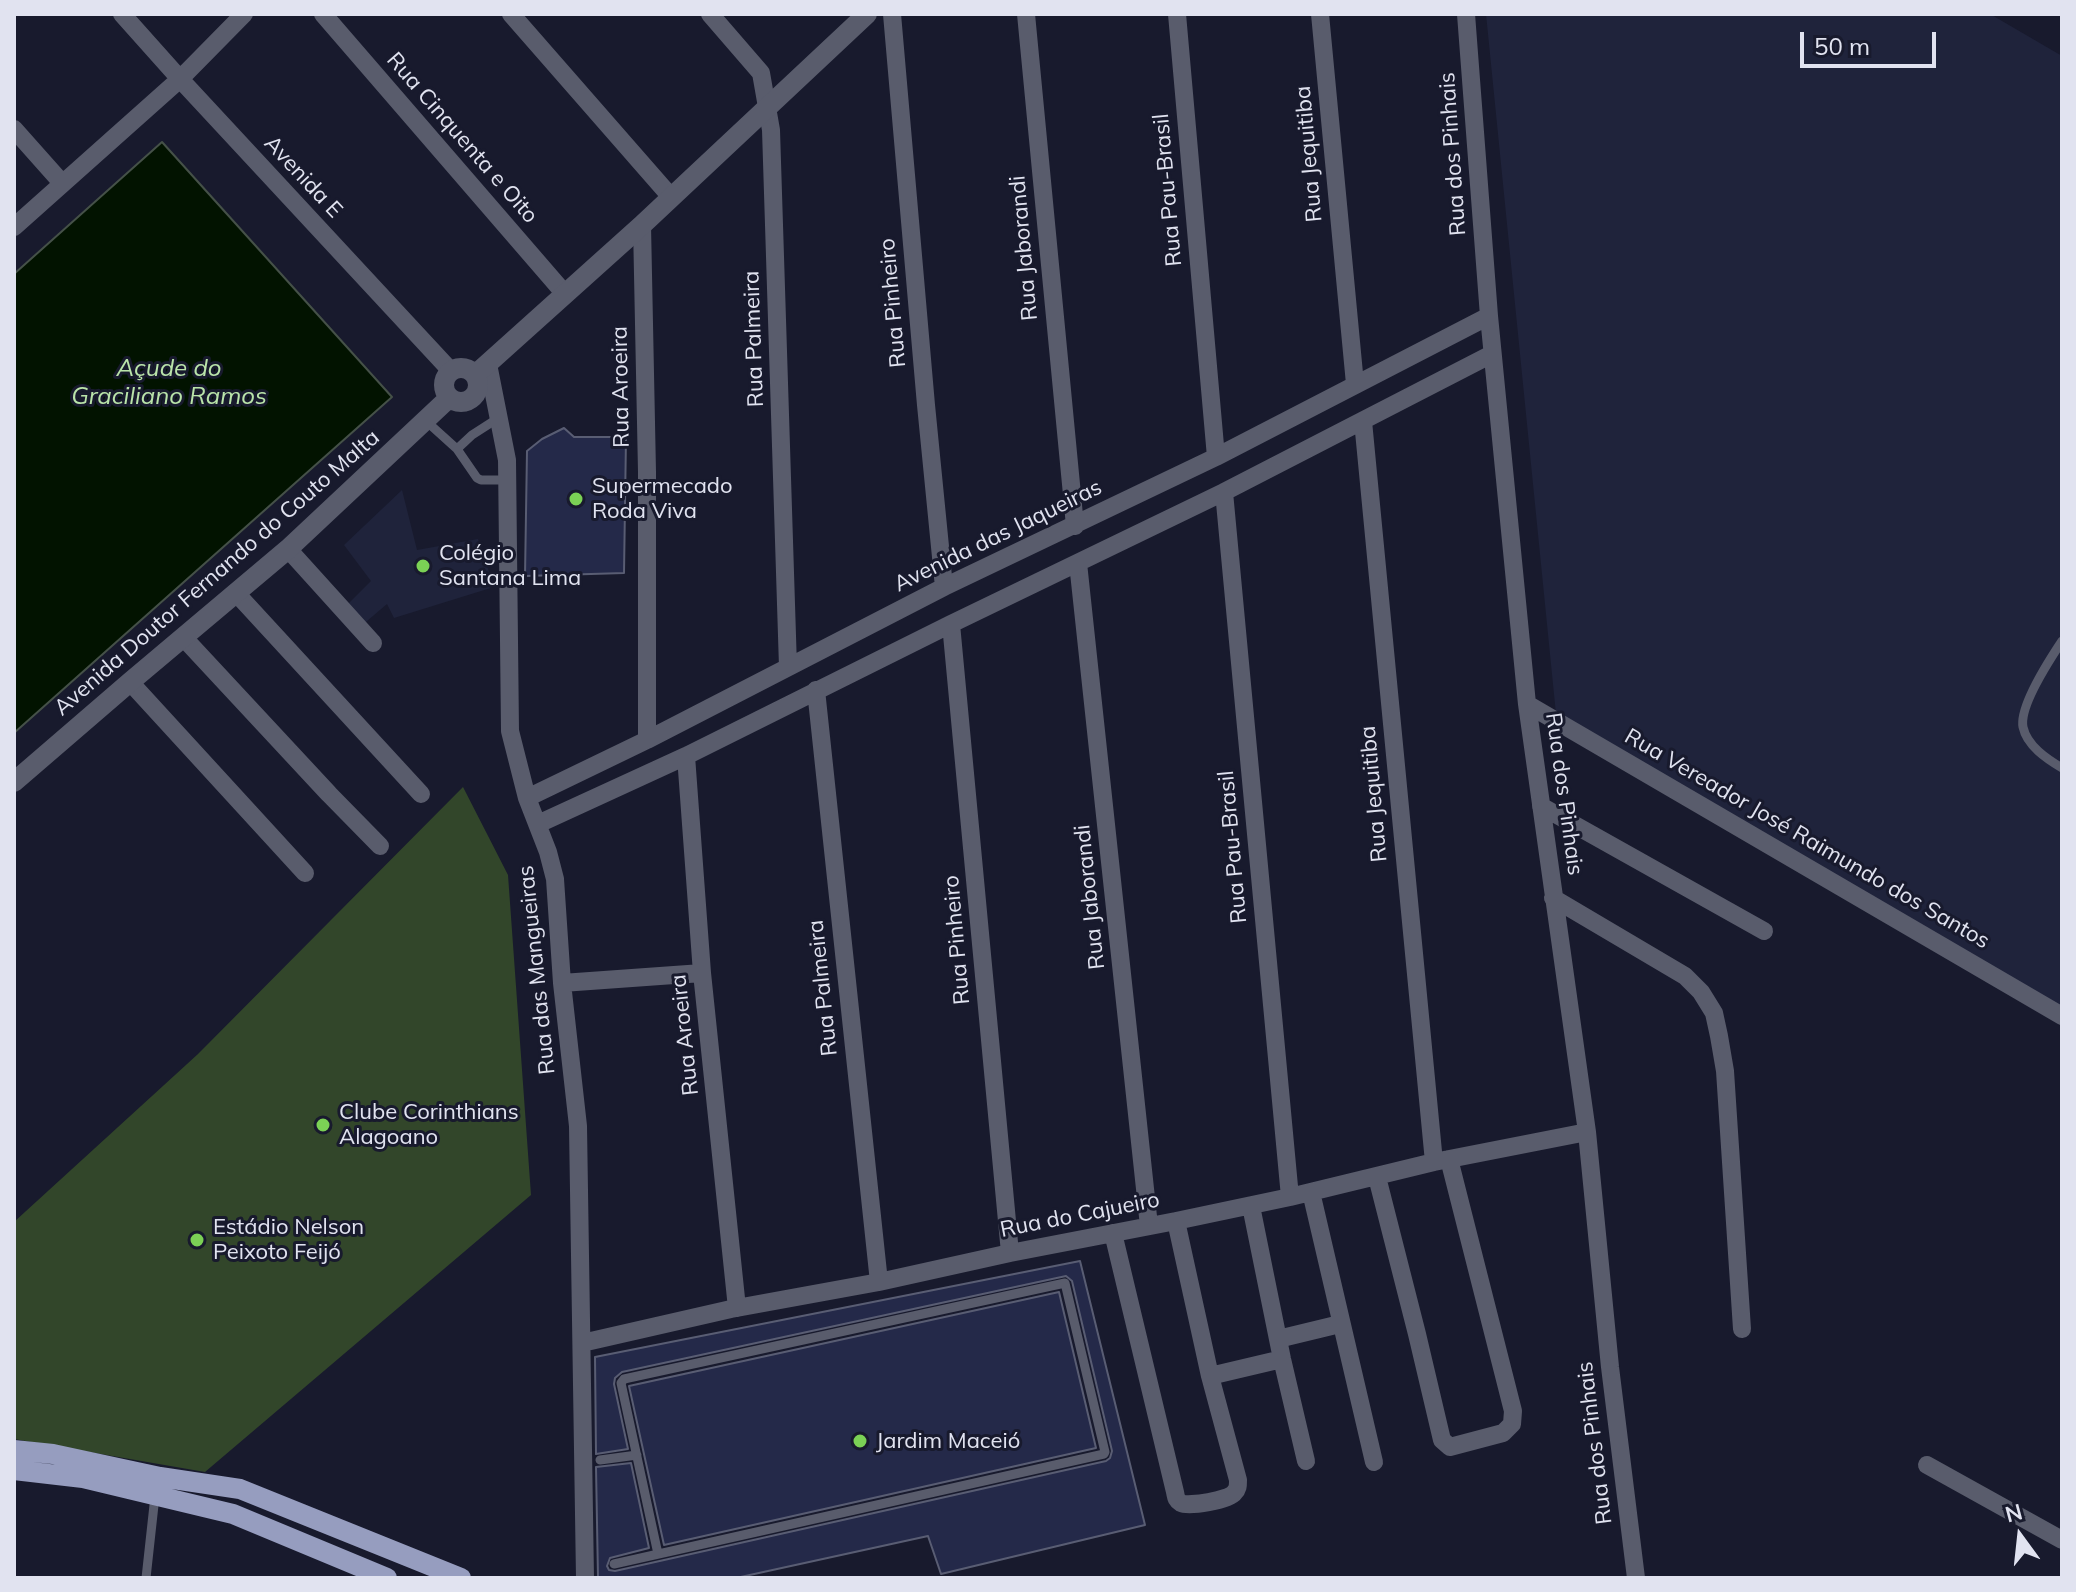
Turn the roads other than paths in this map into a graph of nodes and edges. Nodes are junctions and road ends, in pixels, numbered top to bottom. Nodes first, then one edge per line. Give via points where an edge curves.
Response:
1 (122, 14) edge
2 (244, 14) edge
3 (323, 14) edge
4 (511, 14) edge
5 (710, 14) edge
6 (867, 14) edge
7 (892, 14) edge
8 (1026, 14) edge
9 (1177, 14) edge
10 (1320, 14) edge
11 (1466, 14) edge
12 (180, 79) junction
13 (767, 106) junction
14 (14, 129) edge
15 (62, 183) junction
16 (671, 197) junction
17 (642, 225) junction
18 (14, 227) edge
19 (565, 294) junction
20 (1489, 316) junction
21 (1492, 354) junction
22 (482, 370) junction
23 (451, 371) junction
24 (1355, 384) junction
25 (449, 398) junction
26 (500, 417) junction
27 (426, 421) junction
28 (1363, 421) junction
29 (457, 449) junction
30 (1216, 457) junction
31 (507, 480) junction
32 (1224, 492) junction
33 (1116, 506) junction
34 (1075, 526) junction
35 (1139, 533) junction
36 (288, 549) junction
37 (1078, 563) junction
38 (944, 587) junction
39 (237, 594) junction
40 (951, 624) junction
41 (183, 637) junction
42 (2062, 641) edge
43 (373, 643) dead end
44 (788, 667) junction
45 (130, 682) junction
46 (816, 690) junction
47 (1527, 704) junction
48 (647, 740) junction
49 (686, 756) junction
50 (2062, 768) edge
51 (16, 778) edge
52 (421, 794) dead end
53 (527, 798) junction
54 (1541, 806) junction
55 (538, 824) junction
56 (380, 846) dead end
57 (305, 873) dead end
58 (1553, 898) junction
59 (1764, 931) dead end
60 (702, 973) junction
61 (562, 983) junction
62 (2062, 1016) edge
63 (1587, 1132) junction
64 (1442, 1161) junction
65 (1377, 1177) junction
66 (1311, 1192) junction
67 (1290, 1197) junction
68 (1251, 1206) junction
69 (1176, 1221) junction
70 (1149, 1226) junction
71 (1113, 1233) junction
72 (1010, 1253) junction
73 (879, 1282) junction
74 (737, 1308) junction
75 (1340, 1324) junction
76 (1742, 1329) dead end
77 (1278, 1339) junction
78 (582, 1343) junction
79 (1282, 1359) junction
80 (1210, 1376) junction
81 (14, 1450) edge
82 (637, 1455) junction
83 (592, 1460) junction
84 (1306, 1461) dead end
85 (1374, 1462) dead end
86 (1927, 1465) dead end
87 (14, 1470) edge
88 (155, 1496) junction
89 (2062, 1540) edge
90 (658, 1554) junction
91 (614, 1564) dead end
92 (146, 1578) edge
93 (387, 1578) edge
94 (461, 1578) edge
95 (585, 1578) edge
96 (1636, 1578) edge

1 - 12 street, Avenida E
2 - 12 street
3 - 19 street, Rua Cinquenta e Oito
4 - 16 street
5 - 13 street, Rua Palmeira via 761,73
6 - 13 street, Avenida Doutor Fernando do Couto Malta
7 - 38 street, Rua Pinheiro
8 - 34 street, Rua Jaborandi
9 - 30 street, Rua Pau-Brasil
10 - 24 street, Rua Jequitiba
11 - 20 street, Rua dos Pinhais
12 - 15 street
12 - 23 street, Avenida E
13 - 16 street, Avenida Doutor Fernando do Couto Malta
13 - 44 street, Rua Palmeira
14 - 15 street
15 - 18 street
16 - 17 street, Avenida Doutor Fernando do Couto Malta
17 - 19 street, Avenida Doutor Fernando do Couto Malta
17 - 48 street, Rua Aroeira
19 - 22 street, Avenida Doutor Fernando do Couto Malta
20 - 21 street, Rua dos Pinhais
20 - 24 street, Avenida das Jaqueiras
21 - 28 street
21 - 47 street, Rua dos Pinhais
22 - 23 street
22 - 25 street, Avenida Doutor Fernando do Couto Malta via 468,400
22 - 26 street, Rua das Mangueiras
23 - 25 street via 444,389
24 - 30 street, Avenida das Jaqueiras
25 - 27 street, Avenida Doutor Fernando do Couto Malta
26 - 29 lane
26 - 31 street, Rua das Mangueiras
27 - 29 lane
27 - 36 street, Avenida Doutor Fernando do Couto Malta
28 - 32 street
28 - 64 street, Rua Jequitiba
29 - 31 lane via 477,478
30 - 33 street, Avenida das Jaqueiras
31 - 53 street, Rua das Mangueiras via 510,731
32 - 35 street
32 - 67 street, Rua Pau-Brasil
33 - 34 street, Avenida das Jaqueiras
33 - 35 street
34 - 38 street, Avenida das Jaqueiras
35 - 37 street
36 - 39 street, Avenida Doutor Fernando do Couto Malta
36 - 43 street
37 - 40 street
37 - 70 street, Rua Jaborandi
38 - 44 street, Avenida das Jaqueiras
39 - 41 street, Avenida Doutor Fernando do Couto Malta
39 - 52 street
40 - 46 street
40 - 72 street, Rua Pinheiro
41 - 45 street, Avenida Doutor Fernando do Couto Malta
41 - 56 street
42 - 50 lane via 2027,704 2023,726 2032,745
44 - 48 street, Avenida das Jaqueiras
45 - 51 street, Avenida Doutor Fernando do Couto Malta
45 - 57 street
46 - 49 street
46 - 73 street, Rua Palmeira
47 - 54 street, Rua dos Pinhais
47 - 62 street, Rua Vereador José Raimundo dos Santos
48 - 53 street, Avenida das Jaqueiras
49 - 55 street
49 - 60 street, Rua Aroeira
53 - 55 street, Rua das Mangueiras
54 - 58 street, Rua dos Pinhais
54 - 59 street
55 - 61 street, Rua das Mangueiras via 555,879
58 - 63 street, Rua dos Pinhais
58 - 76 street via 1685,976 1714,1013 1725,1071
60 - 61 street
60 - 74 street, Rua Aroeira
61 - 78 street, Rua das Mangueiras via 578,1126
63 - 64 street, Rua do Cajueiro
63 - 96 street, Rua dos Pinhais
64 - 65 street, Rua do Cajueiro
64 - 65 street, Rua Jequitiba via 1513,1411 1512,1424 1503,1433 1450,1447 1441,1436
65 - 66 street, Rua do Cajueiro
66 - 67 street, Rua do Cajueiro
66 - 75 street
67 - 68 street, Rua do Cajueiro
68 - 69 street, Rua do Cajueiro
68 - 77 street
69 - 70 street, Rua do Cajueiro
69 - 80 street
70 - 71 street, Rua do Cajueiro
71 - 72 street, Rua do Cajueiro
71 - 80 street via 1182,1504 1228,1498 1237,1488
72 - 73 street, Rua do Cajueiro
73 - 74 street, Rua do Cajueiro
74 - 78 street, Rua do Cajueiro
75 - 77 street
75 - 85 street
77 - 79 street
78 - 83 street, Rua das Mangueiras
79 - 80 street
79 - 84 street
81 - 94 main road via 240,1489
82 - 83 lane
82 - 90 lane
82 - 90 lane via 624,1379 1067,1286 1104,1454
83 - 95 street, Rua das Mangueiras
86 - 89 street
87 - 88 main road via 83,1478
88 - 92 lane
88 - 93 main road via 233,1514
90 - 91 lane

